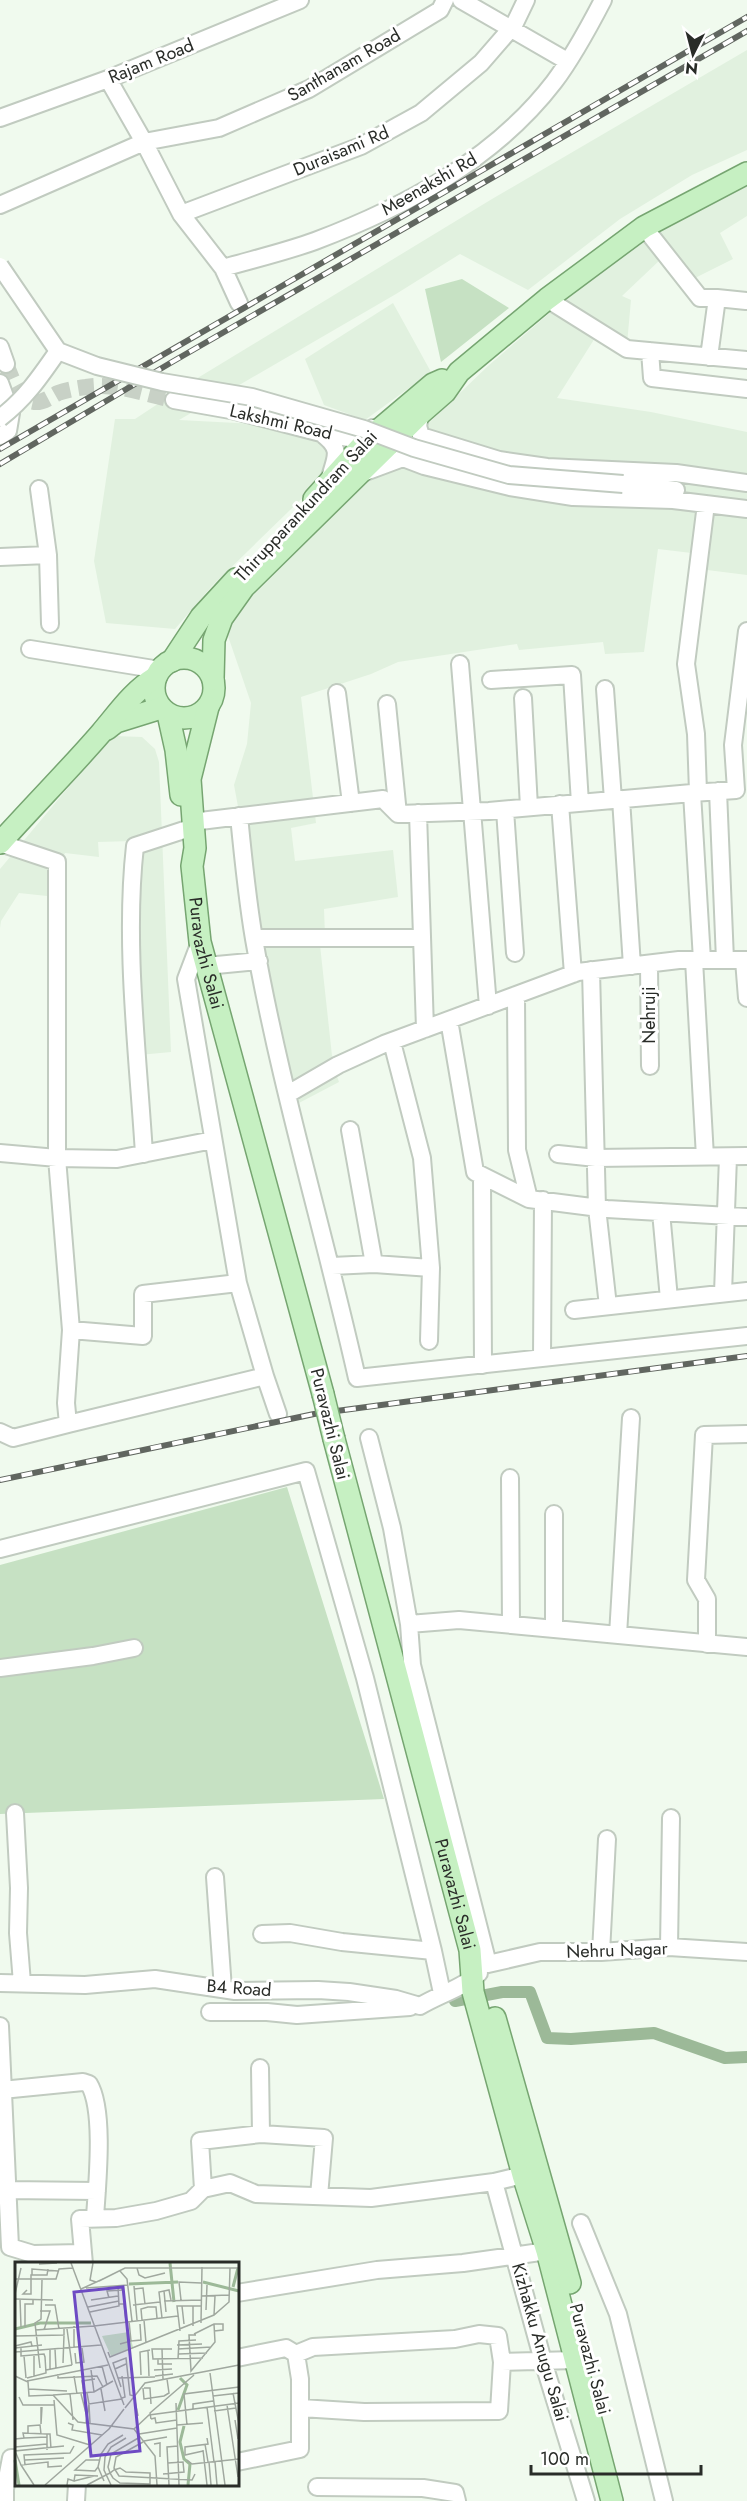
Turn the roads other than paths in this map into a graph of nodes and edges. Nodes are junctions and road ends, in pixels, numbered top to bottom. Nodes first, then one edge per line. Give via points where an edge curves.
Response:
1 (300, 0) edge
2 (445, 0) edge
3 (461, 0) edge
4 (526, 0) edge
5 (603, 0) edge
6 (511, 28) junction
7 (567, 61) junction
8 (108, 79) junction
9 (0, 118) edge
10 (144, 142) junction
11 (747, 174) edge
12 (0, 205) edge
13 (181, 214) junction
14 (644, 227) junction
15 (0, 266) edge
16 (223, 268) junction
17 (717, 298) junction
18 (547, 299) junction
19 (746, 301) edge
20 (239, 303) dead end
21 (0, 347) edge
22 (58, 351) junction
23 (650, 351) junction
24 (709, 357) junction
25 (747, 360) edge
26 (6, 364) dead end
27 (459, 372) junction
28 (0, 383) edge
29 (747, 389) edge
30 (174, 400) tunnel mouth
31 (0, 418) edge
32 (379, 429) junction
33 (321, 433) junction
34 (412, 433) junction
35 (0, 436) edge
36 (358, 474) junction
37 (747, 483) edge
38 (328, 485) junction
39 (39, 489) dead end
40 (747, 499) edge
41 (706, 504) junction
42 (747, 509) edge
43 (48, 555) junction
44 (0, 557) edge
45 (50, 624) dead end
46 (747, 631) edge
47 (30, 649) dead end
48 (746, 657) edge
49 (460, 664) dead end
50 (163, 669) junction
51 (213, 679) junction
52 (491, 680) dead end
53 (605, 689) dead end
54 (337, 693) dead end
55 (522, 698) dead end
56 (387, 704) dead end
57 (207, 707) junction
58 (164, 711) junction
59 (101, 732) junction
60 (742, 790) edge
61 (718, 791) junction
62 (695, 792) junction
63 (617, 799) junction
64 (351, 803) junction
65 (580, 803) junction
66 (560, 804) junction
67 (529, 807) junction
68 (505, 810) junction
69 (472, 812) junction
70 (418, 813) junction
71 (398, 814) junction
72 (239, 816) junction
73 (188, 826) junction
74 (1, 839) edge
75 (254, 938) junction
76 (422, 938) junction
77 (200, 942) junction
78 (515, 953) dead end
79 (698, 960) junction
80 (724, 960) junction
81 (746, 960) edge
82 (259, 961) junction
83 (640, 965) junction
84 (206, 966) junction
85 (584, 976) junction
86 (516, 995) junction
87 (747, 998) edge
88 (488, 1006) junction
89 (449, 1020) junction
90 (425, 1029) junction
91 (392, 1042) junction
92 (650, 1066) dead end
93 (288, 1094) junction
94 (350, 1130) dead end
95 (213, 1140) junction
96 (0, 1153) edge
97 (144, 1154) junction
98 (558, 1154) dead end
99 (747, 1156) edge
100 (705, 1157) junction
101 (728, 1157) junction
102 (57, 1158) junction
103 (596, 1158) junction
104 (483, 1176) junction
105 (536, 1200) junction
106 (597, 1208) junction
107 (661, 1212) junction
108 (726, 1215) junction
109 (747, 1216) edge
110 (374, 1264) junction
111 (332, 1266) junction
112 (431, 1268) junction
113 (238, 1283) junction
114 (747, 1291) edge
115 (723, 1293) junction
116 (669, 1299) junction
117 (608, 1306) junction
118 (574, 1310) dead end
119 (71, 1330) junction
120 (747, 1336) edge
121 (429, 1341) dead end
122 (542, 1358) junction
123 (483, 1365) junction
124 (265, 1376) junction
125 (278, 1414) dead end
126 (631, 1418) dead end
127 (68, 1424) junction
128 (0, 1432) edge
129 (747, 1434) edge
130 (369, 1438) dead end
131 (510, 1478) dead end
132 (554, 1514) dead end
133 (0, 1549) edge
134 (409, 1624) junction
135 (511, 1625) junction
136 (554, 1629) junction
137 (618, 1635) junction
138 (707, 1644) junction
139 (747, 1647) edge
140 (134, 1648) dead end
141 (0, 1668) edge
142 (15, 1813) dead end
143 (671, 1818) dead end
144 (607, 1839) dead end
145 (215, 1877) dead end
146 (262, 1934) dead end
147 (669, 1947) junction
148 (433, 1951) junction
149 (601, 1952) junction
150 (747, 1952) edge
151 (488, 1964) junction
152 (0, 1983) edge
153 (22, 1983) junction
154 (223, 1989) junction
155 (442, 1993) junction
156 (478, 1994) junction
157 (420, 2006) junction
158 (210, 2012) dead end
159 (0, 2026) edge
160 (260, 2068) dead end
161 (2, 2090) junction
162 (261, 2134) junction
163 (523, 2175) junction
164 (494, 2182) junction
165 (203, 2189) junction
166 (6, 2190) junction
167 (97, 2191) junction
168 (319, 2196) junction
169 (95, 2217) junction
170 (581, 2223) dead end
171 (547, 2251) junction
172 (516, 2255) junction
173 (83, 2258) edge
174 (238, 2294) edge
175 (296, 2354) junction
176 (238, 2358) edge
177 (576, 2360) junction
178 (543, 2361) junction
179 (502, 2362) junction
180 (301, 2408) junction
181 (15, 2458) edge
182 (238, 2462) edge
183 (77, 2486) edge
184 (317, 2487) dead end
185 (5, 2501) edge
186 (76, 2501) edge
187 (457, 2501) edge
188 (586, 2501) edge
189 (612, 2501) edge
190 (627, 2501) edge
191 (664, 2501) edge

1 - 8 street, Rajam Road
2 - 10 street, Santhanam Road via 440,10 309,89 219,128
3 - 6 street
4 - 6 street, Duraisami Rd
5 - 7 street, Meenakshi Rd
6 - 7 street
6 - 13 street, Duraisami Rd via 481,63 421,113 361,146
7 - 16 street, Meenakshi Rd via 554,82 506,134 469,165 406,200 315,241
8 - 9 street, Rajam Road
8 - 10 street
10 - 12 street, Santhanam Road
10 - 13 street
11 - 14 main road, Thirupparankundram Salai
13 - 16 street
14 - 17 street via 700,298
14 - 18 main road, Thirupparankundram Salai
15 - 22 street, bridge
16 - 20 street
17 - 19 street
17 - 24 street
18 - 23 street via 627,350
18 - 27 main road, Thirupparankundram Salai
21 - 26 street
22 - 31 street, bridge via 30,392
22 - 40 street, bridge via 97,366 252,397 509,475
23 - 24 street
23 - 29 street via 652,378
24 - 25 street
27 - 32 main road, Thirupparankundram Salai via 433,384
27 - 34 main road, Thirupparankundram Salai via 445,392 421,413
28 - 35 street via 10,413 8,431
30 - 33 street, Lakshmi Road
32 - 33 street, Lakshmi Road via 370,428 355,439
32 - 34 street, Lakshmi Road
32 - 38 main road, Thirupparankundram Salai
33 - 38 street via 336,448
34 - 36 main road, Thirupparankundram Salai
34 - 37 street, Lakshmi Road via 499,460 547,467 676,473
36 - 41 street via 403,458 510,487 573,497
36 - 51 main road, Thirupparankundram Salai via 244,587 227,610 214,640
38 - 50 main road, Thirupparankundram Salai via 201,617
39 - 43 street
41 - 42 street
41 - 62 street via 686,664 696,734
43 - 44 street
43 - 45 street
46 - 48 street
47 - 50 street
48 - 60 street via 733,745
49 - 69 street
50 - 51 main road via 182,658 201,663
50 - 58 main road via 154,693
50 - 59 main road, Thirupparankundram Salai via 132,695
51 - 57 main road via 212,698
52 - 65 street via 572,675
53 - 63 street, Nehruji
54 - 64 street
55 - 67 street
56 - 71 street
57 - 58 main road via 184,718
57 - 73 main road, Puravazhi Salai via 190,779
58 - 59 main road, Thirupparankundram Salai via 116,722
58 - 73 main road, Puravazhi Salai via 177,756
59 - 74 main road, Thirupparankundram Salai
60 - 61 street
61 - 62 street
61 - 80 street
62 - 63 street
62 - 79 street
63 - 65 street
63 - 83 street, Nehruji
64 - 71 street via 383,799
64 - 72 street
65 - 66 street
66 - 67 street
66 - 85 street
67 - 68 street
68 - 69 street
68 - 78 street
69 - 70 street
69 - 88 street
70 - 71 street
70 - 76 street
72 - 73 street
72 - 75 street
73 - 77 main road, Puravazhi Salai via 195,848 192,866
73 - 97 street via 135,846 133,965
74 - 102 street via 57,862
75 - 76 street
75 - 82 street
76 - 90 street
77 - 84 main road, Puravazhi Salai
77 - 95 street via 186,979
79 - 80 street
79 - 83 street
79 - 100 street
80 - 81 street
81 - 87 street
82 - 84 street
82 - 93 street
83 - 85 street
83 - 92 street, Nehruji
84 - 156 main road, Puravazhi Salai, bridge via 323,1394 470,1950
85 - 86 street
85 - 103 street
86 - 88 street
86 - 105 street via 517,1150
88 - 89 street
89 - 90 street
89 - 104 street via 475,1172
90 - 91 street
91 - 93 street via 338,1065
91 - 112 street via 422,1158
93 - 111 street
94 - 110 street
95 - 97 street
95 - 113 street
96 - 102 street
97 - 102 street via 117,1159
98 - 103 street
99 - 101 street
100 - 101 street
100 - 103 street
101 - 108 street
102 - 119 street
103 - 106 street
104 - 105 street
104 - 123 street
105 - 106 street
105 - 122 street
106 - 107 street
106 - 117 street
107 - 108 street
107 - 116 street
108 - 109 street
108 - 115 street
110 - 111 street
110 - 112 street
111 - 123 street via 357,1378
112 - 121 street
113 - 119 street via 143,1294 143,1336
113 - 124 street
114 - 115 street
115 - 116 street
116 - 117 street
117 - 118 street
119 - 127 street
120 - 122 street
122 - 123 street
124 - 125 street
124 - 127 street
126 - 137 street
127 - 128 street via 13,1437
129 - 138 street via 704,1435 696,1580 707,1599
130 - 134 street via 392,1528
131 - 135 street
132 - 136 street
133 - 148 street via 306,1471 365,1678
134 - 135 street via 459,1620
134 - 151 street via 412,1665
135 - 136 street
136 - 137 street
137 - 138 street
138 - 139 street
140 - 141 street
142 - 153 street
143 - 147 street
144 - 149 street
145 - 154 street
146 - 148 street via 290,1933
147 - 149 street, Nehru Nagar
147 - 150 street, Nehru Nagar
148 - 155 street
149 - 151 street, Nehru Nagar via 540,1953
151 - 156 street
152 - 153 street, B4 Road
153 - 154 street, B4 Road via 85,1985 155,1979
154 - 157 street, B4 Road via 349,1992
155 - 156 street
155 - 157 street
156 - 163 main road, Puravazhi Salai
156 - 190 main road, Puravazhi Salai via 556,2227
157 - 158 street via 297,2014
159 - 161 street
160 - 162 street
161 - 166 street
161 - 167 street via 89,2084 95,2099 99,2146
162 - 165 street via 200,2141
162 - 168 street via 324,2138
163 - 164 street
163 - 171 main road, Puravazhi Salai
164 - 168 street via 371,2198
164 - 172 street, Kizhakku Anugu Salai
165 - 168 street via 230,2183 256,2194
165 - 169 street via 191,2201 156,2211 116,2218
166 - 167 street
166 - 173 street via 10,2247 19,2252
167 - 169 street
169 - 173 street via 80,2219
170 - 191 street via 618,2314
171 - 172 street
171 - 177 main road, Puravazhi Salai
172 - 174 street via 377,2270
172 - 178 street, Kizhakku Anugu Salai
175 - 176 street via 286,2348
175 - 179 street via 313,2347 479,2334 498,2336
175 - 180 street
177 - 178 street
177 - 189 main road, Puravazhi Salai
178 - 179 street
178 - 188 street, Kizhakku Anugu Salai
179 - 180 street via 499,2411 364,2412
180 - 182 street via 300,2449
181 - 185 street via 11,2458
183 - 186 street
184 - 187 street via 423,2488 455,2493

